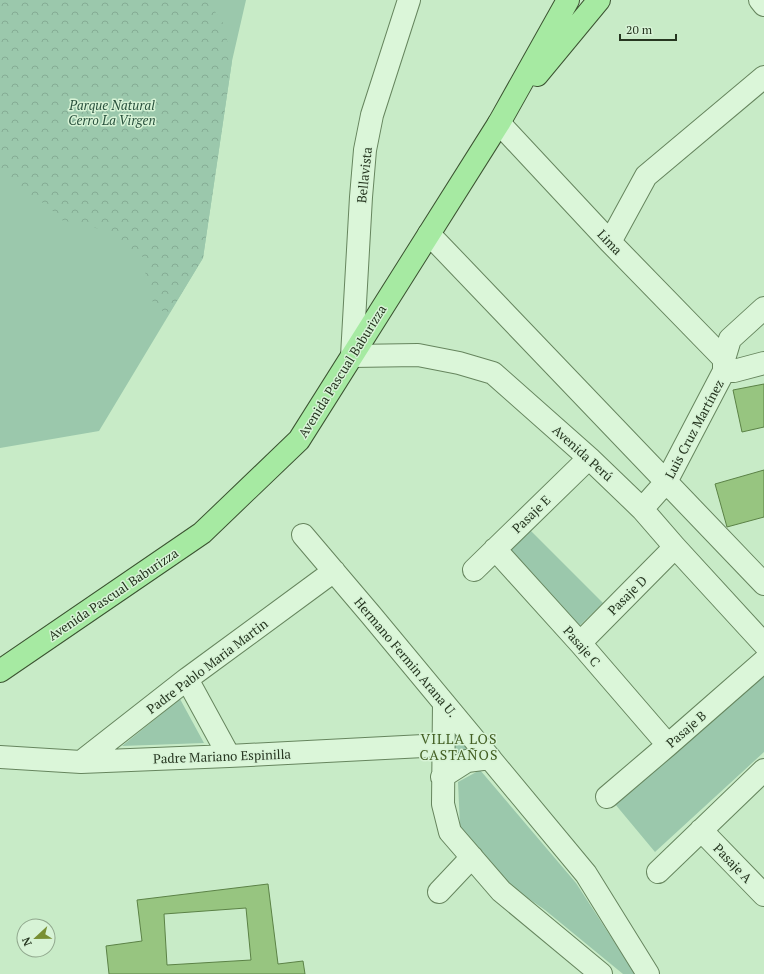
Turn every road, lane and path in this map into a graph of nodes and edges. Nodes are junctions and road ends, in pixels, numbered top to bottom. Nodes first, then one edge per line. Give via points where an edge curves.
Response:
1 (409, 0) edge
2 (568, 0) edge
3 (599, 0) edge
4 (760, 0) edge
5 (764, 5) edge
6 (764, 77) edge
7 (499, 123) junction
8 (429, 234) junction
9 (610, 242) junction
10 (764, 308) edge
11 (352, 356) junction
12 (764, 363) edge
13 (724, 365) junction
14 (589, 458) junction
15 (666, 482) junction
16 (642, 508) junction
17 (303, 535) dead end
18 (675, 547) junction
19 (495, 549) junction
20 (474, 570) dead end
21 (334, 571) junction
22 (764, 584) edge
23 (580, 643) junction
24 (764, 644) edge
25 (764, 661) edge
26 (0, 671) edge
27 (187, 679) junction
28 (444, 703) junction
29 (443, 745) junction
30 (668, 745) junction
31 (229, 756) junction
32 (0, 758) edge
33 (490, 758) junction
34 (81, 762) junction
35 (764, 770) edge
36 (442, 777) junction
37 (607, 797) dead end
38 (701, 830) junction
39 (472, 857) junction
40 (658, 872) dead end
41 (439, 892) dead end
42 (764, 895) edge
43 (601, 974) edge
44 (648, 974) edge

1 - 11 street, Bellavista via 372,115 365,150
2 - 7 main road, Avenida Pascual Baburizza
3 - 7 main road, Avenida Pascual Baburizza
4 - 5 street
6 - 9 street via 646,176
7 - 8 main road, Avenida Pascual Baburizza
7 - 9 street, Lima
8 - 11 main road, Avenida Pascual Baburizza
8 - 15 street
9 - 13 street, Lima
10 - 13 street, Luis Cruz Martínez via 730,339
11 - 14 street, Avenida Perú via 418,355 493,373
11 - 26 main road, Avenida Pascual Baburizza via 299,440 202,533
12 - 13 street via 734,370
13 - 15 street, Luis Cruz Martínez
14 - 16 street, Avenida Perú
14 - 19 street, Pasaje E
15 - 16 street, Luis Cruz Martínez
15 - 22 street
16 - 18 street, Avenida Perú
17 - 21 street, Hermano Fermin Arana U.
18 - 23 street, Pasaje D
18 - 24 street, Avenida Perú
19 - 20 street, Pasaje E
19 - 23 street, Pasaje C
21 - 27 street, Padre Pablo Maria Martin
21 - 28 street, Hermano Fermin Arana U.
23 - 30 street, Pasaje C
25 - 30 street, Pasaje B
27 - 31 street
27 - 34 street, Padre Pablo Maria Martin
28 - 29 street
28 - 33 street, Hermano Fermin Arana U.
29 - 31 street, Padre Mariano Espinilla
29 - 36 street
30 - 37 street, Pasaje B
31 - 34 street, Padre Mariano Espinilla
32 - 34 street, Padre Mariano Espinilla
33 - 36 street via 467,761
33 - 44 street, Hermano Fermin Arana U. via 586,874
35 - 38 street
36 - 39 street via 443,804 450,832
38 - 40 street
38 - 42 street, Pasaje A
39 - 41 street
39 - 43 street via 501,891

